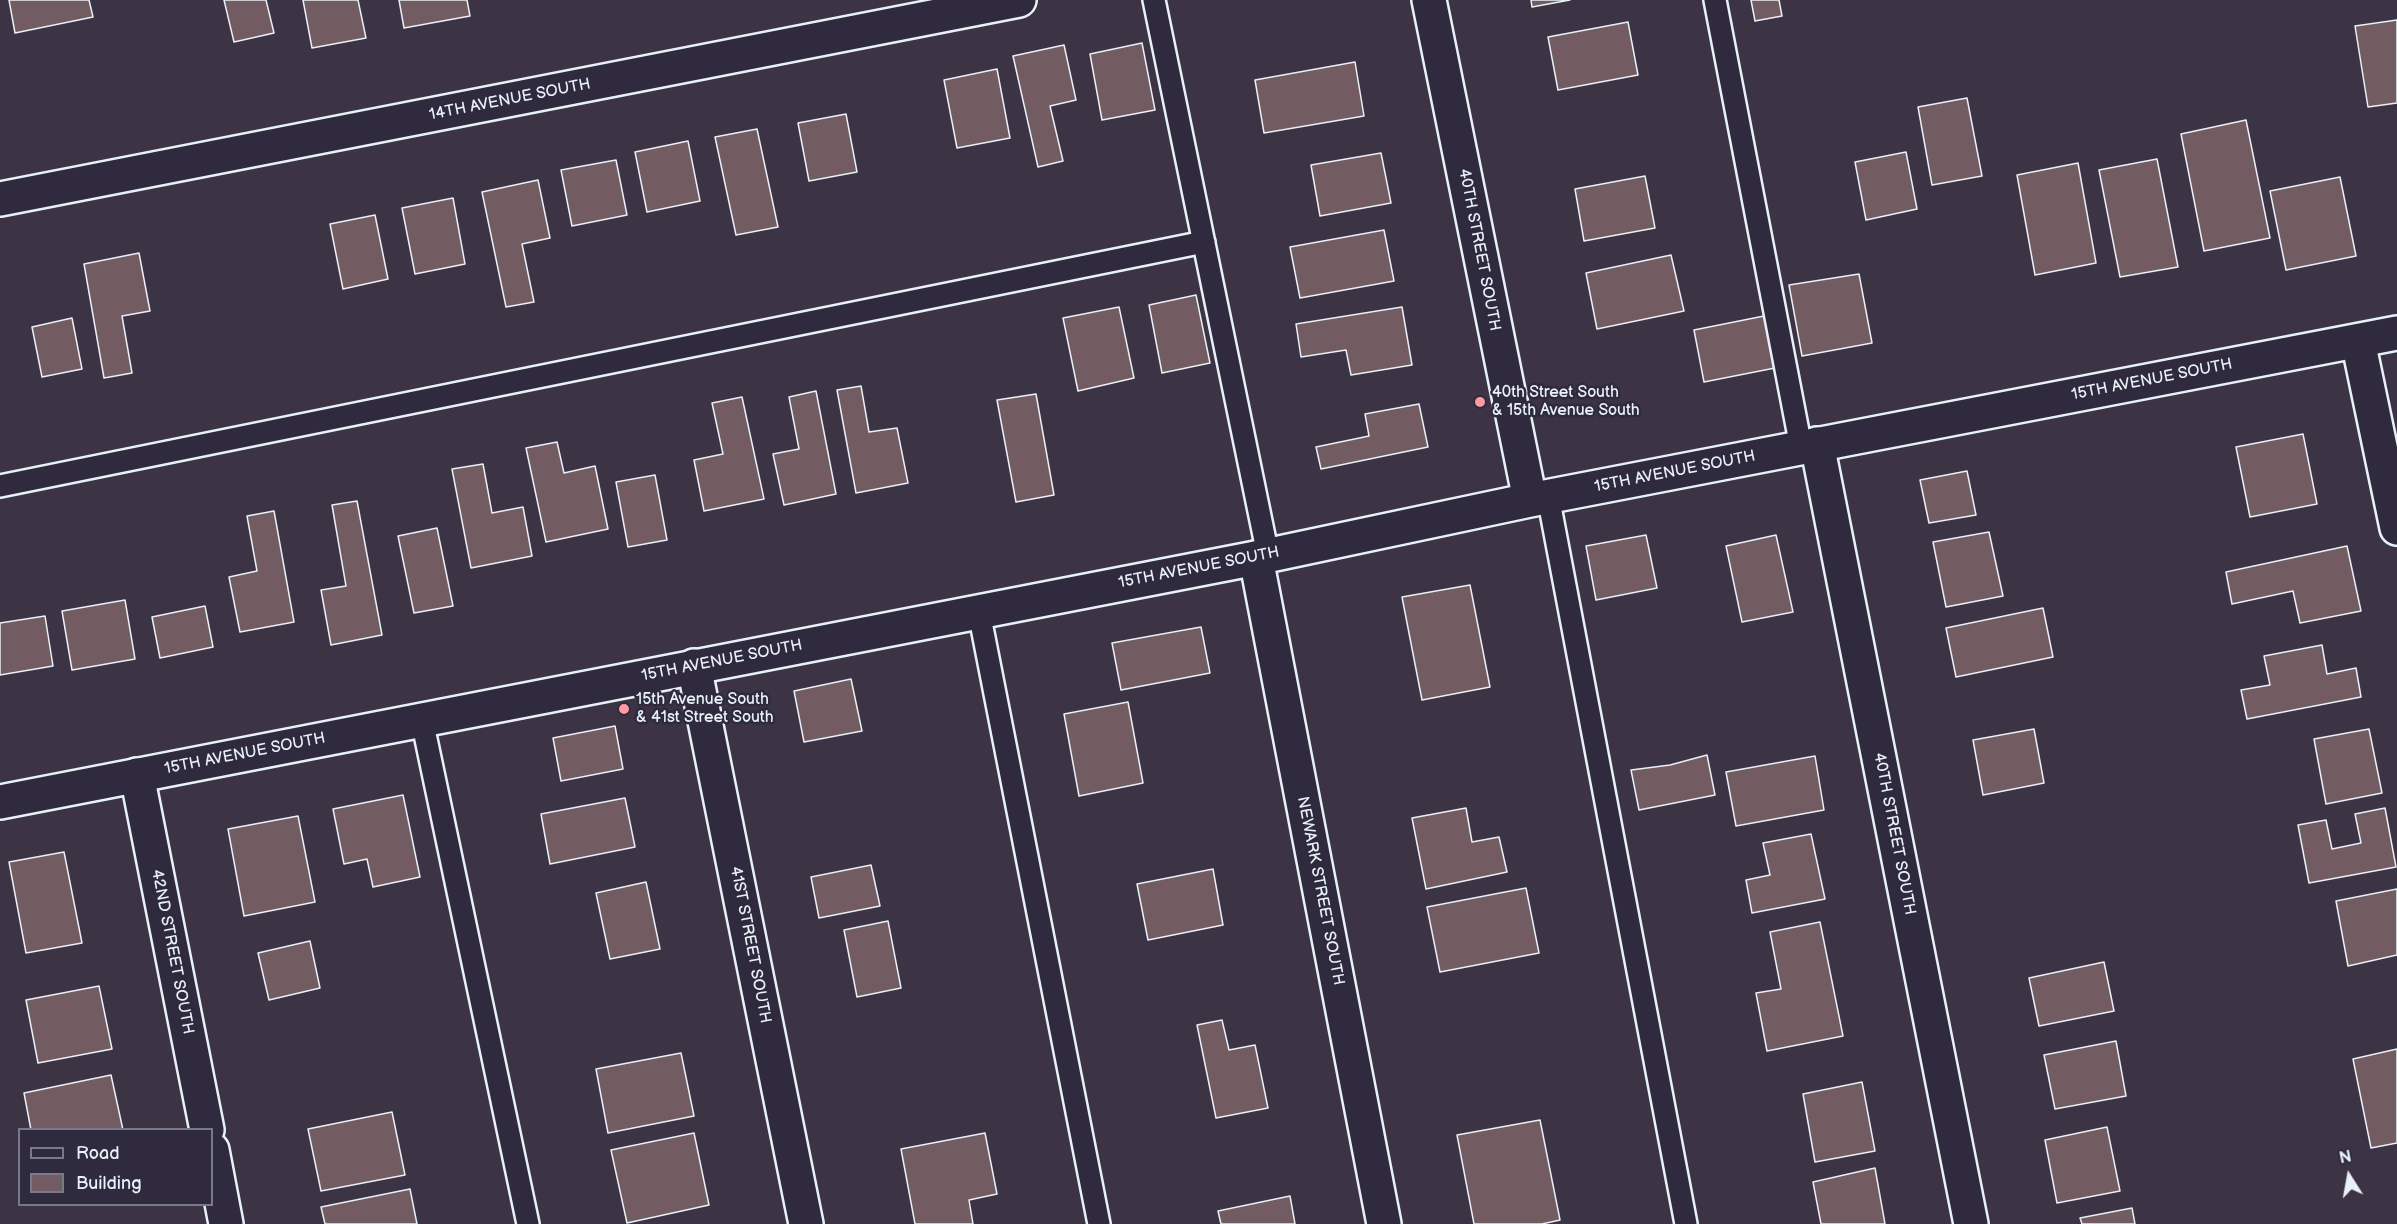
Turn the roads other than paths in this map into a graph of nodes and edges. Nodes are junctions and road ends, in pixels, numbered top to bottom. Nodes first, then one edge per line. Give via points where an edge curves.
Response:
1 (1019, 0) edge
2 (1154, 0) edge
3 (1429, 0) edge
4 (1714, 0) edge
5 (0, 199) edge
6 (1204, 242) junction
7 (2397, 333) edge
8 (2358, 341) junction
9 (1809, 446) junction
10 (0, 486) edge
11 (1539, 498) junction
12 (2397, 528) edge
13 (1262, 556) junction
14 (978, 612) junction
15 (694, 666) junction
16 (422, 720) junction
17 (137, 775) junction
18 (0, 802) edge
19 (207, 1128) edge
20 (213, 1155) edge
21 (226, 1224) edge
22 (528, 1224) edge
23 (806, 1224) edge
24 (1099, 1224) edge
25 (1384, 1224) edge
26 (1686, 1224) edge
27 (1971, 1224) edge

1 - 5 street, 14TH AVENUE SOUTH
2 - 6 lane
3 - 11 street, 40TH STREET SOUTH
4 - 9 lane
6 - 10 lane
6 - 13 lane
7 - 8 street, 15TH AVENUE SOUTH
8 - 9 street, 15TH AVENUE SOUTH
8 - 12 street
9 - 11 street, 15TH AVENUE SOUTH
9 - 27 street, 40TH STREET SOUTH
11 - 13 street, 15TH AVENUE SOUTH
11 - 26 lane
13 - 14 street, 15TH AVENUE SOUTH
13 - 25 street, NEWARK STREET SOUTH
14 - 15 street, 15TH AVENUE SOUTH
14 - 24 lane
15 - 16 street, 15TH AVENUE SOUTH
15 - 23 street, 41ST STREET SOUTH
16 - 17 street, 15TH AVENUE SOUTH
16 - 22 lane
17 - 18 street, 15TH AVENUE SOUTH
17 - 19 street, 42ND STREET SOUTH
20 - 21 street

